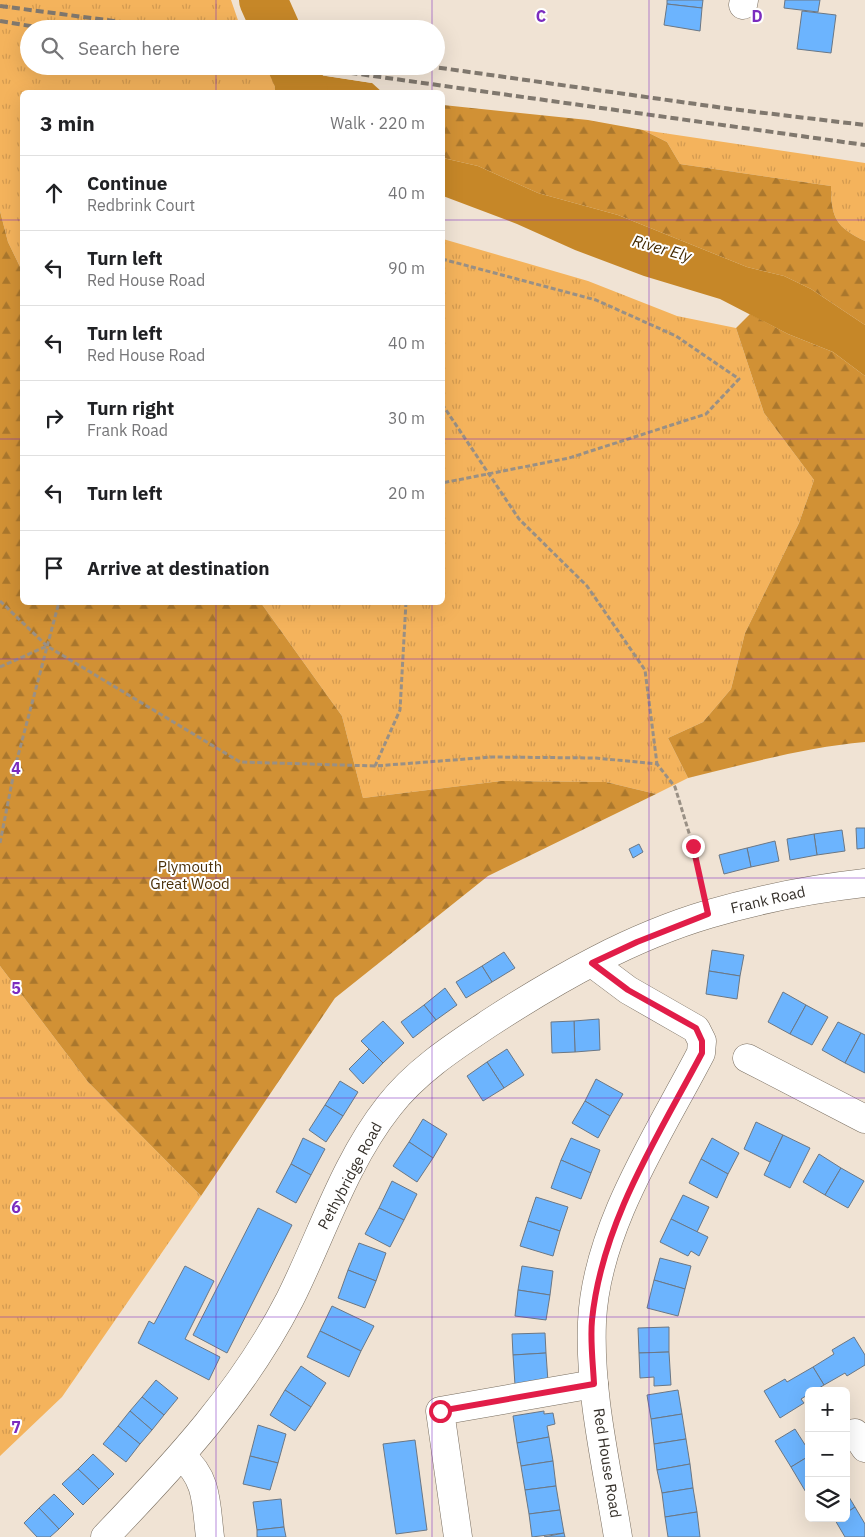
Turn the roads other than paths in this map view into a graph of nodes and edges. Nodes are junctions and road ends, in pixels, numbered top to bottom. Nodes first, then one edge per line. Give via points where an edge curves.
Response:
1 (865, 883) edge
2 (592, 963) junction
3 (747, 1058) dead end
4 (865, 1119) edge
5 (594, 1384) junction
6 (182, 1457) junction
7 (105, 1537) edge
8 (210, 1537) edge
9 (458, 1537) edge
10 (618, 1537) edge

1 - 2 street, Frank Road via 807,890 708,914
2 - 5 street, Red House Road via 628,990 696,1028 702,1041 702,1053 628,1193 612,1233 600,1272 592,1321
2 - 6 street, Pethybridge Road via 539,991 464,1041 418,1076 389,1106 360,1152 331,1207 290,1299 246,1374
3 - 4 street
5 - 9 street via 440,1411
5 - 10 street, Red House Road
6 - 7 street, Pethybridge Road
6 - 8 street via 194,1467 202,1482

